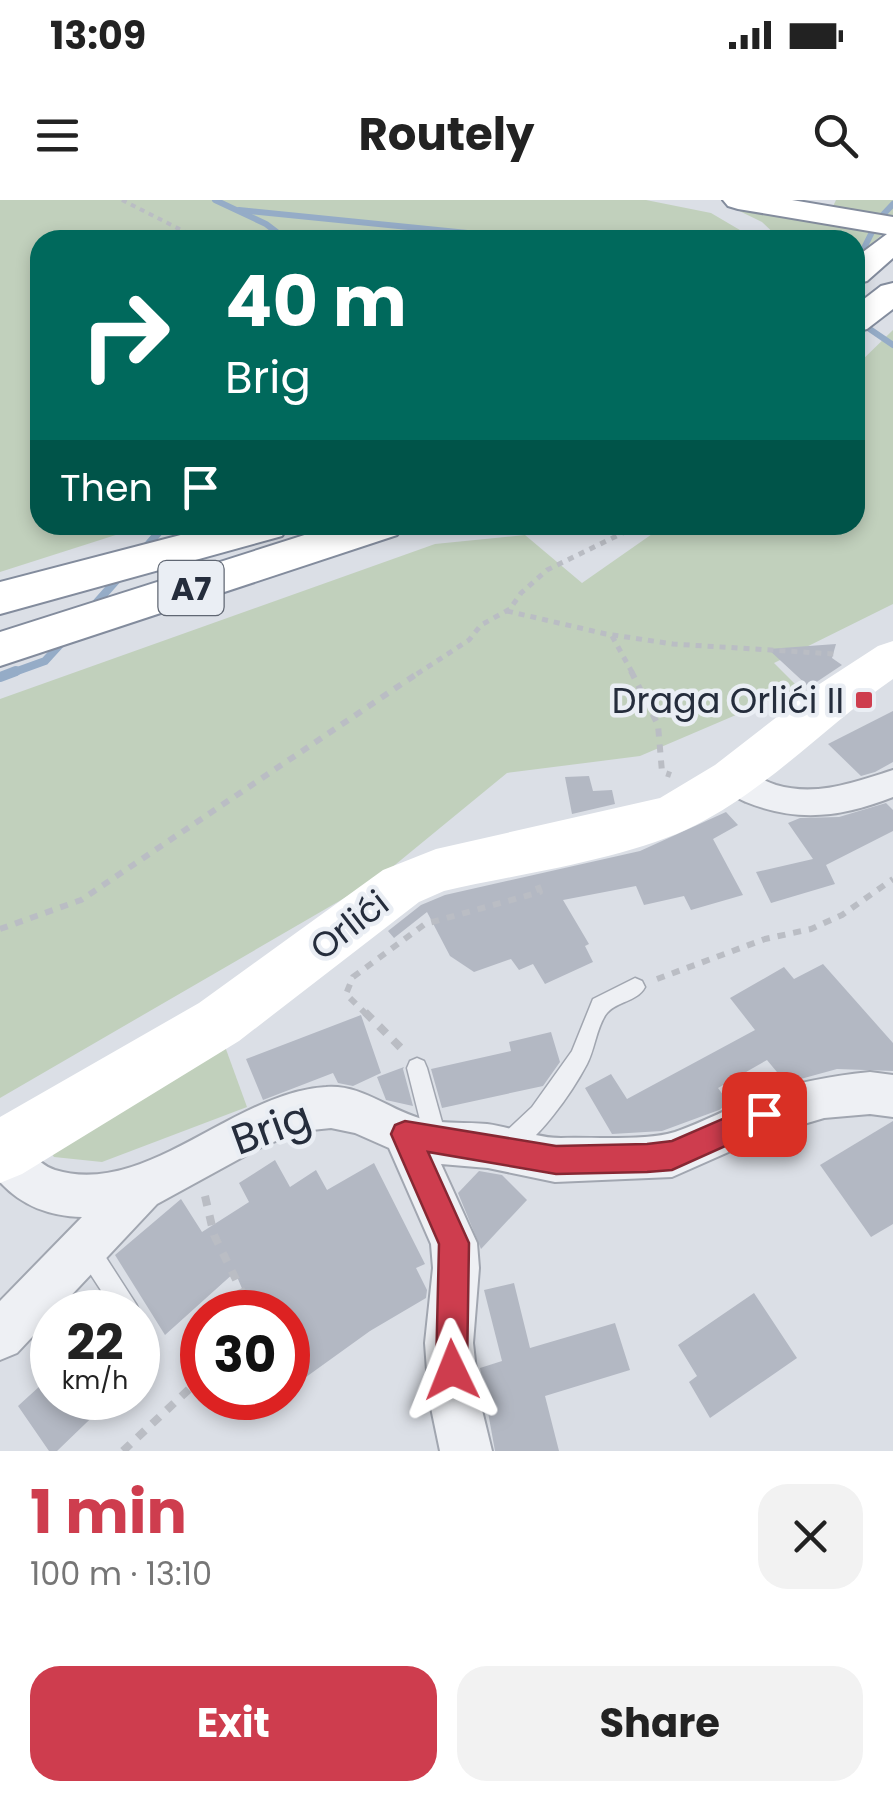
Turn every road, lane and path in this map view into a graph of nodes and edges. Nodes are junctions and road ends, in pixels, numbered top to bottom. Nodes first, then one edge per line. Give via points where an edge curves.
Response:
1 (122, 200) edge
2 (738, 200) edge
3 (706, 204) dead end
4 (826, 207) edge
5 (893, 214) edge
6 (893, 226) edge
7 (181, 230) edge
8 (761, 230) edge
9 (893, 242) edge
10 (865, 266) edge
11 (893, 276) edge
12 (893, 293) edge
13 (865, 298) edge
14 (865, 314) edge
15 (190, 535) edge
16 (230, 535) edge
17 (351, 535) edge
18 (619, 535) edge
19 (81, 570) junction
20 (0, 585) edge
21 (0, 598) edge
22 (506, 611) junction
23 (611, 635) junction
24 (0, 650) edge
25 (869, 656) edge
26 (662, 772) dead end
27 (732, 779) junction
28 (893, 783) edge
29 (526, 850) junction
30 (893, 879) edge
31 (0, 929) edge
32 (634, 987) joint
33 (417, 1068) joint
34 (893, 1096) edge
35 (420, 1138) junction
36 (504, 1150) junction
37 (1, 1152) edge
38 (141, 1188) junction
39 (202, 1198) dead end
40 (87, 1248) junction
41 (114, 1290) edge
42 (241, 1290) edge
43 (0, 1336) edge
44 (180, 1398) edge
45 (124, 1451) edge
46 (466, 1451) edge

1 - 7 path
2 - 4 highway
3 - 8 highway
4 - 5 highway
4 - 6 highway
9 - 10 highway
11 - 13 highway
12 - 14 highway
15 - 19 highway
16 - 19 highway, A7
17 - 24 highway, A7
18 - 22 path via 547,570
19 - 20 highway
19 - 21 highway, A7
22 - 23 path
22 - 31 path via 81,900
23 - 25 path via 720,649
23 - 26 path via 658,725
25 - 27 street, Orlići via 834,697
27 - 28 street via 758,794 805,806
27 - 29 street, Orlići via 676,812 630,828
29 - 33 path via 540,892 425,924 353,978 346,994
29 - 37 street, Orlići via 401,886 219,1022
30 - 32 path via 810,929
32 - 36 lane via 600,1006 580,1057 540,1114
33 - 35 lane
34 - 36 street, Brig via 824,1097 764,1114 672,1156 556,1160
35 - 36 street, Brig
35 - 38 street, Brig via 357,1112 302,1110
35 - 46 street via 454,1243 449,1342
37 - 38 street, Brig via 32,1184 62,1194
38 - 40 street, Brig
39 - 42 path
40 - 41 lane
40 - 43 street, Brig
44 - 45 path

